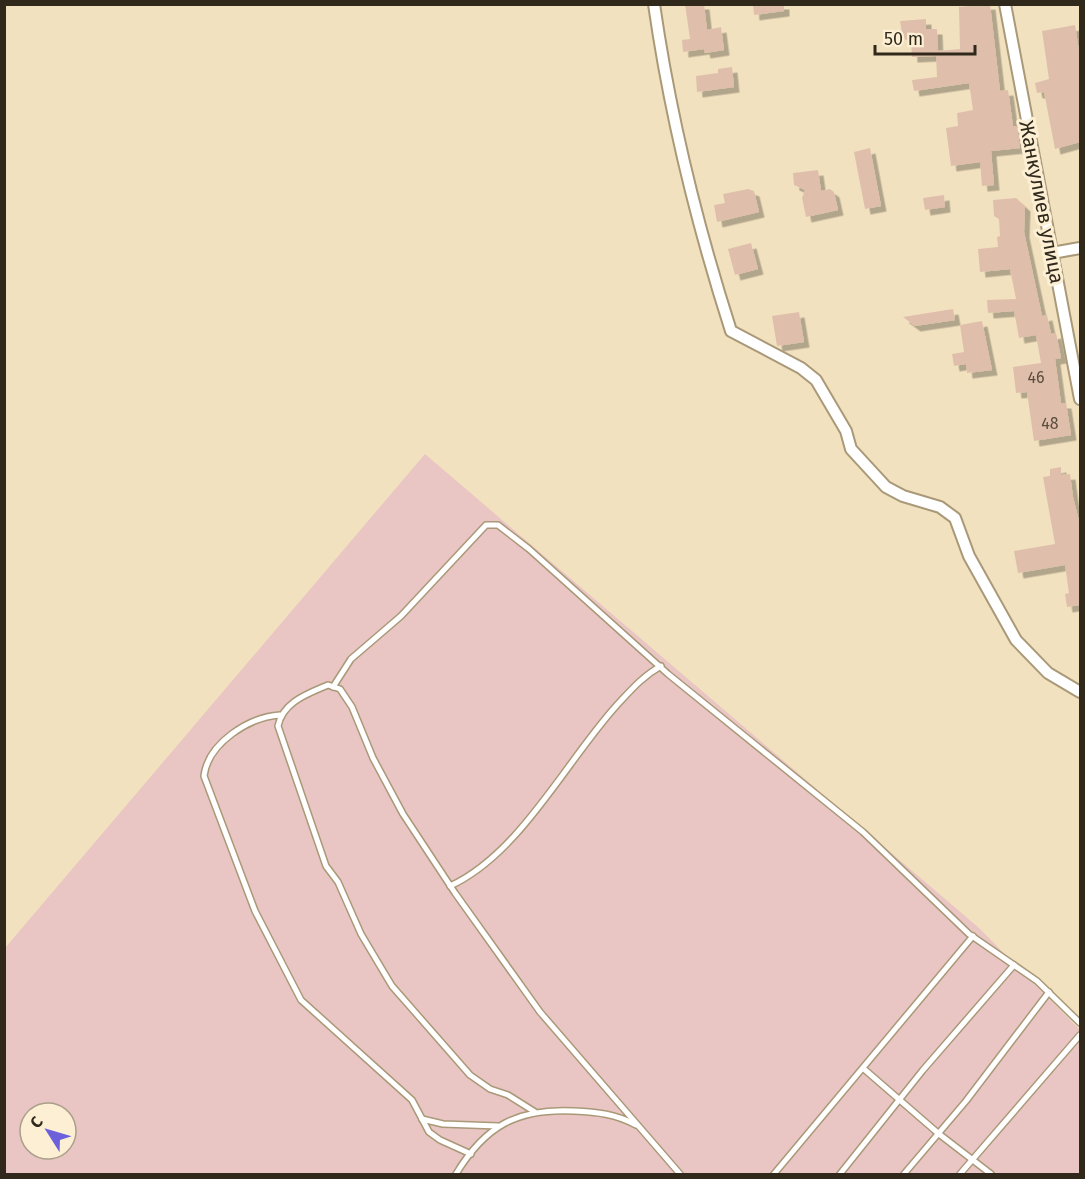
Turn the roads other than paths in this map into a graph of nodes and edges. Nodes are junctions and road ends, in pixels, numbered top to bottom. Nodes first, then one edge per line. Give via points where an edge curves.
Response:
1 (654, 4) edge
2 (1005, 4) edge
3 (1080, 248) edge
4 (1052, 253) junction
5 (1080, 399) edge
6 (661, 666) junction
7 (333, 687) junction
8 (1080, 692) edge
9 (280, 715) junction
10 (450, 886) junction
11 (973, 936) junction
12 (1014, 965) junction
13 (1048, 992) junction
14 (1080, 1023) edge
15 (1080, 1035) edge
16 (864, 1069) junction
17 (899, 1100) junction
18 (535, 1113) junction
19 (422, 1119) junction
20 (498, 1126) junction
21 (640, 1127) junction
22 (939, 1134) junction
23 (471, 1154) junction
24 (973, 1161) junction
25 (456, 1174) edge
26 (680, 1174) edge
27 (774, 1174) edge
28 (840, 1174) edge
29 (904, 1174) edge
30 (960, 1174) edge
31 (991, 1174) edge

1 - 8 street via 694,200 731,331 816,380 846,431 851,449 886,486 903,496 940,507 955,518 969,556 1016,640 1048,673
2 - 4 street, Жанкулиев улица
3 - 4 street
4 - 5 street, Жанкулиев улица
6 - 7 lane via 529,549 507,531 492,525 480,530 401,616 351,659
6 - 10 lane via 646,674 606,717 510,838 466,878
6 - 11 lane via 863,832
7 - 9 lane via 328,685 311,693
7 - 10 lane via 340,689 352,706 372,758
9 - 18 lane via 278,726 284,748 326,866 392,986 470,1075
9 - 19 lane via 266,717 225,739 205,765 204,776 255,911 301,1000 391,1079 412,1100
10 - 21 lane via 540,1012
11 - 12 lane
11 - 16 lane
12 - 13 lane
12 - 17 lane
13 - 14 lane
13 - 22 lane
15 - 24 lane
16 - 17 lane
16 - 27 lane
17 - 22 lane
17 - 28 lane
18 - 20 lane
18 - 21 lane via 594,1112 619,1116
19 - 20 lane via 443,1124
19 - 23 lane via 429,1132 440,1140
20 - 23 lane
21 - 26 lane
22 - 24 lane
22 - 29 lane
23 - 25 lane
24 - 30 lane
24 - 31 lane

